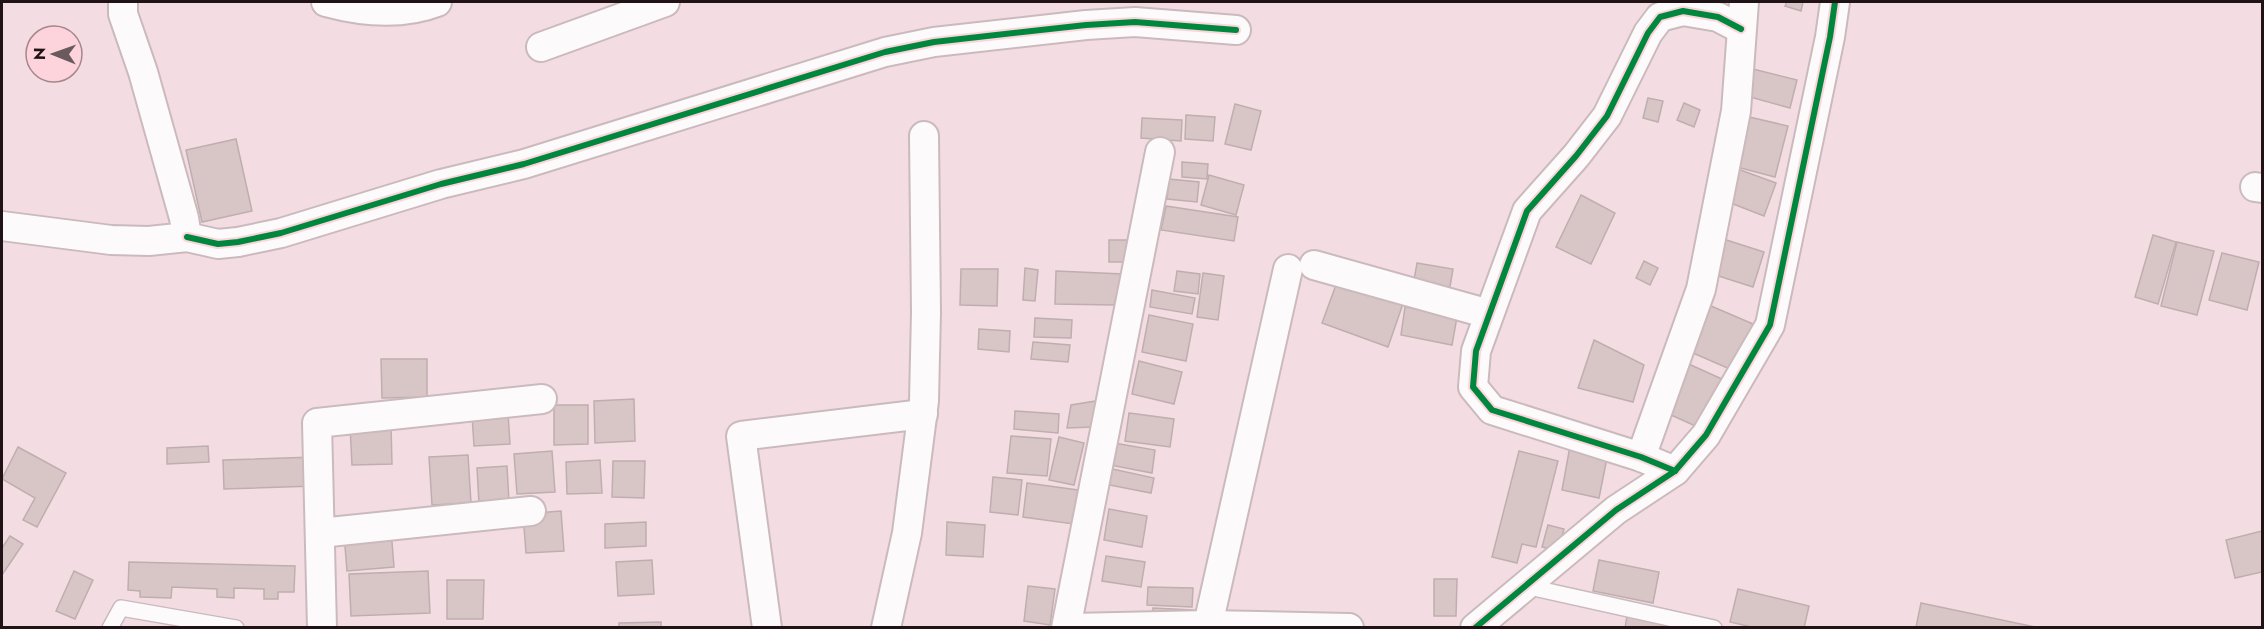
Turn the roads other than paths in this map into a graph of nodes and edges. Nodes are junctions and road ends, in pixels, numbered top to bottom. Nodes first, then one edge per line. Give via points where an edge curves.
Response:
1 (123, 2) edge
2 (326, 2) edge
3 (437, 2) edge
4 (665, 2) edge
5 (1835, 2) edge
6 (1742, 15) edge
7 (1236, 30) dead end
8 (541, 47) dead end
9 (924, 136) dead end
10 (1160, 152) dead end
11 (2, 226) edge
12 (187, 237) junction
13 (1490, 314) junction
14 (542, 399) dead end
15 (923, 414) junction
16 (1641, 457) junction
17 (1676, 471) junction
18 (531, 511) dead end
19 (320, 533) junction
20 (1525, 586) junction
21 (1208, 625) junction
22 (110, 627) edge
23 (236, 627) edge
24 (322, 627) edge
25 (768, 627) edge
26 (886, 627) edge
27 (1068, 627) edge
28 (1349, 627) edge
29 (1475, 627) edge
30 (1714, 627) edge

1 - 12 street via 123,15 143,72
2 - 3 street via 364,10 395,11
4 - 8 street
5 - 17 street via 1770,325 1706,435
6 - 13 street via 1718,17 1683,11 1660,17 1606,116 1527,212
6 - 16 street via 1736,111 1701,289
7 - 12 street via 1135,22 934,42 885,52 524,164 441,184 281,234 218,244
9 - 15 street
10 - 27 street
11 - 12 street via 111,240
13 - 16 street via 1476,351 1473,387 1492,410
13 - 21 street via 1301,267
14 - 19 street via 317,423
15 - 25 street via 741,436
15 - 26 street via 907,533
16 - 17 street
17 - 20 street via 1616,510
18 - 19 street
19 - 24 street
20 - 29 street
20 - 30 lane
21 - 27 street
21 - 28 street
22 - 23 lane via 121,608

